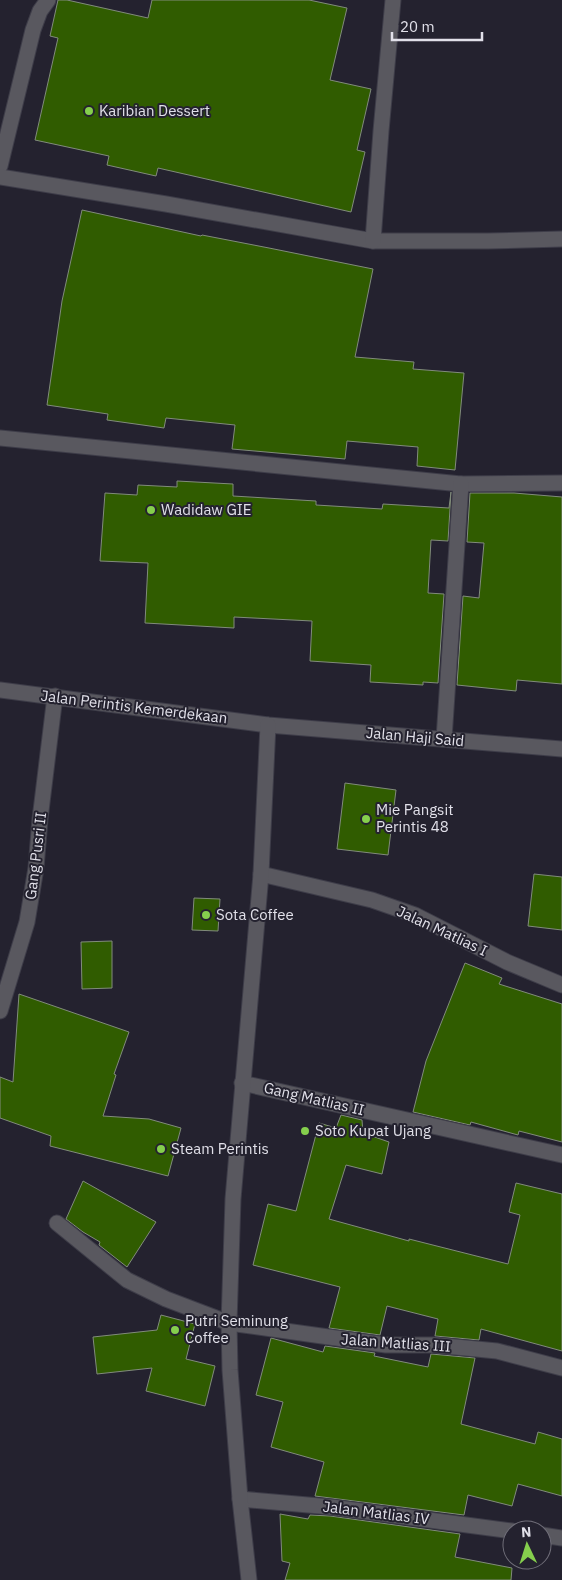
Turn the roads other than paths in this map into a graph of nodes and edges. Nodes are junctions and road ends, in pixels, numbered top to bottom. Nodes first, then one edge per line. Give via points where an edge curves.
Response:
1 (48, 0) edge
2 (393, 0) edge
3 (0, 166) edge
4 (0, 177) edge
5 (562, 239) edge
6 (373, 241) junction
7 (0, 438) edge
8 (562, 483) edge
9 (461, 484) junction
10 (0, 690) edge
11 (55, 696) junction
12 (268, 725) junction
13 (444, 739) junction
14 (562, 749) edge
15 (261, 874) junction
16 (562, 985) edge
17 (0, 1012) edge
18 (242, 1083) junction
19 (562, 1155) edge
20 (57, 1223) dead end
21 (229, 1323) junction
22 (562, 1368) edge
23 (240, 1499) junction
24 (502, 1530) edge
25 (249, 1580) edge

1 - 3 street via 33,30
2 - 6 street
4 - 6 street
5 - 6 street
7 - 9 street
8 - 9 street
9 - 13 street
10 - 11 street, Jalan Perintis Kemerdekaan
11 - 12 street, Jalan Perintis Kemerdekaan
11 - 17 street, Gang Pusri II via 27,922
12 - 13 street, Jalan Haji Said
12 - 15 street
13 - 14 street, Jalan Haji Said
15 - 16 street, Jalan Matlias I via 372,900 415,915 507,962
15 - 18 street
18 - 19 street, Gang Matlias II
18 - 21 street via 233,1199
20 - 21 street, Jalan Matlias III via 127,1280
21 - 22 street, Jalan Matlias III via 386,1345 435,1345 497,1352
21 - 23 street
23 - 24 street, Jalan Matlias IV via 331,1507
23 - 25 street

